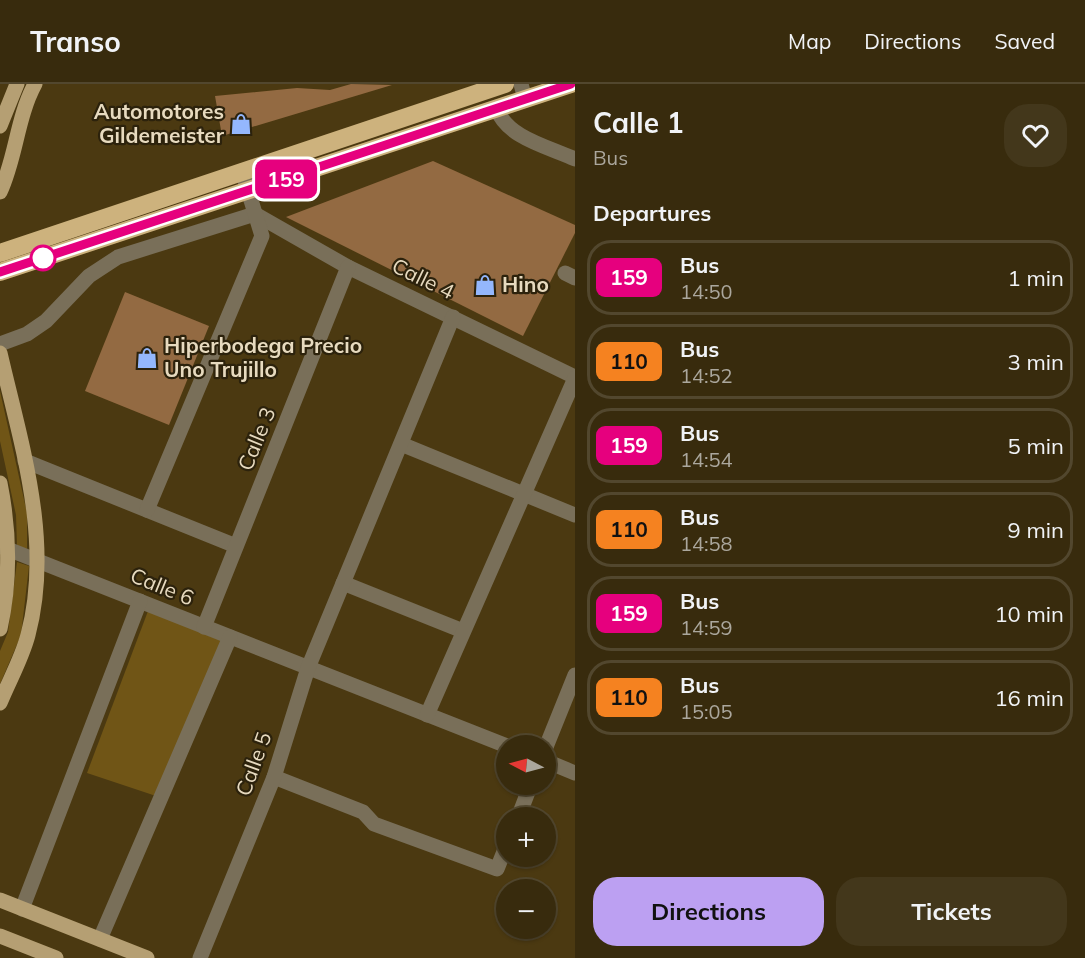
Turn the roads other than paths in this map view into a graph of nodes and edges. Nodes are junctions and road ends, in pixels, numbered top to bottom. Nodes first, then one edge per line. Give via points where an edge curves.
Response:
1 (17, 84) edge
2 (35, 84) edge
3 (505, 84) edge
4 (571, 84) edge
5 (523, 92) edge
6 (497, 109) junction
7 (0, 126) edge
8 (575, 159) edge
9 (242, 171) junction
10 (217, 179) junction
11 (248, 191) junction
12 (0, 192) edge
13 (224, 198) junction
14 (255, 214) junction
15 (0, 253) edge
16 (348, 267) junction
17 (0, 272) edge
18 (453, 317) junction
19 (0, 344) edge
20 (0, 353) edge
21 (575, 377) edge
22 (401, 444) junction
23 (25, 461) junction
24 (0, 483) edge
25 (525, 493) junction
26 (147, 510) junction
27 (575, 515) edge
28 (236, 546) junction
29 (4, 548) edge
30 (37, 560) junction
31 (343, 583) junction
32 (140, 601) junction
33 (204, 627) junction
34 (0, 629) edge
35 (463, 631) junction
36 (230, 637) junction
37 (308, 668) junction
38 (575, 675) edge
39 (0, 703) edge
40 (427, 715) junction
41 (551, 735) edge
42 (496, 742) edge
43 (556, 765) edge
44 (575, 773) edge
45 (274, 777) junction
46 (498, 867) edge
47 (0, 900) edge
48 (22, 909) junction
49 (0, 936) edge
50 (100, 939) junction
51 (56, 958) edge
52 (147, 958) edge
53 (200, 958) edge

1 - 7 main road
2 - 12 main road
3 - 9 highway
4 - 5 highway
5 - 6 highway
6 - 8 street via 510,130
6 - 11 highway
9 - 10 highway
9 - 11 street
10 - 13 highway
10 - 15 highway
11 - 13 highway
11 - 14 street
13 - 17 highway
14 - 16 street, Calle 4
14 - 19 street via 118,256 89,276 46,321 27,334
14 - 26 street via 262,236
16 - 18 street, Calle 4
16 - 28 street, Calle 3
18 - 21 street, Calle 4
18 - 22 street, Calle 5
20 - 23 main road
21 - 25 street
22 - 25 street
22 - 31 street, Calle 5
23 - 26 street
23 - 30 main road
24 - 29 main road via 8,520
25 - 27 street
25 - 35 street
26 - 28 street
28 - 33 street, Calle 3
29 - 30 street, Calle 6
29 - 34 main road via 6,601
30 - 32 street, Calle 6
30 - 39 main road via 34,607 27,637
31 - 35 street
31 - 37 street, Calle 5
32 - 33 street, Calle 6
32 - 48 street
33 - 36 street, Calle 6
35 - 40 street
36 - 37 street, Calle 6
36 - 50 street
37 - 40 street, Calle 6
37 - 45 street, Calle 5
38 - 41 street
40 - 42 street, Calle 6
43 - 44 street
45 - 46 street via 363,812 374,824
45 - 53 street, Calle 5
47 - 48 main road
48 - 50 main road
49 - 51 main road
50 - 52 main road

